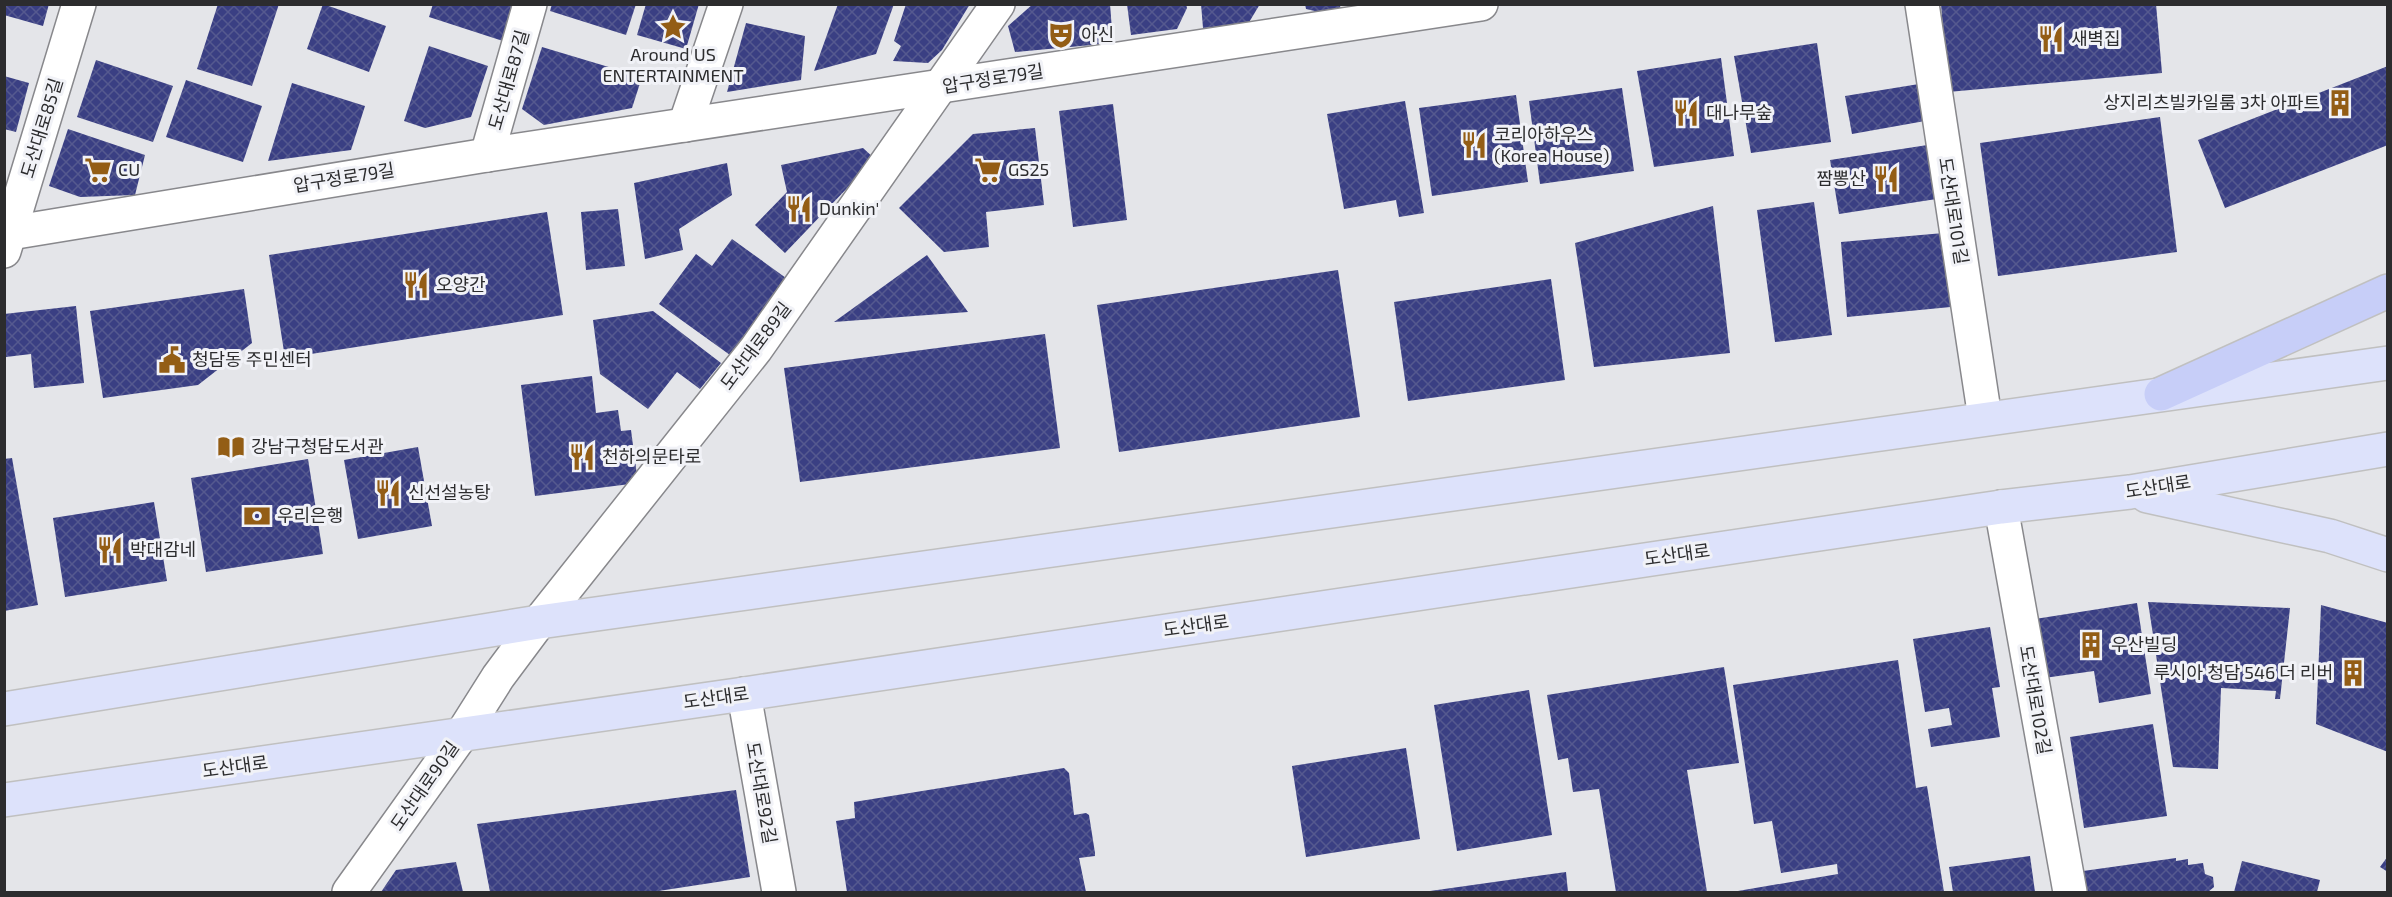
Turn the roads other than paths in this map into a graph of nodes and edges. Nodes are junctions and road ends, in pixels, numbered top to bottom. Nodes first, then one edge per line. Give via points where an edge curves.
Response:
1 (79, 4) edge
2 (530, 4) edge
3 (726, 4) edge
4 (998, 4) edge
5 (1481, 4) edge
6 (1922, 4) edge
7 (1299, 18) edge
8 (939, 88) junction
9 (685, 125) junction
10 (488, 154) junction
11 (6, 240) edge
12 (2388, 291) edge
13 (2388, 351) edge
14 (2388, 363) edge
15 (2353, 368) junction
16 (2161, 394) junction
17 (1985, 418) junction
18 (2388, 449) edge
19 (2130, 492) junction
20 (2001, 507) junction
21 (2388, 555) edge
22 (539, 622) junction
23 (498, 677) joint
24 (744, 694) junction
25 (4, 709) edge
26 (462, 734) junction
27 (4, 800) edge
28 (349, 892) edge
29 (779, 892) edge
30 (2070, 892) edge

1 - 11 street, 도산대로85길
2 - 10 street, 도산대로87길
3 - 9 street
4 - 8 street, 도산대로89길
5 - 7 street, 압구정로79길
6 - 17 street, 도산대로101길
7 - 8 street, 압구정로79길
8 - 9 street, 압구정로79길
8 - 22 street, 도산대로89길 via 756,349
9 - 10 street, 압구정로79길
10 - 11 street, 압구정로79길
12 - 16 highway
13 - 15 main road
14 - 15 main road
15 - 16 main road
16 - 17 main road
17 - 22 main road
18 - 19 main road, 도산대로
19 - 20 main road, 도산대로
19 - 21 main road via 2330,536
20 - 24 main road, 도산대로
20 - 30 street, 도산대로102길
22 - 23 street, 도산대로89길
22 - 25 main road
23 - 26 street, 도산대로90길
24 - 26 main road, 도산대로
24 - 29 street, 도산대로92길
26 - 27 main road, 도산대로
26 - 28 street, 도산대로90길

